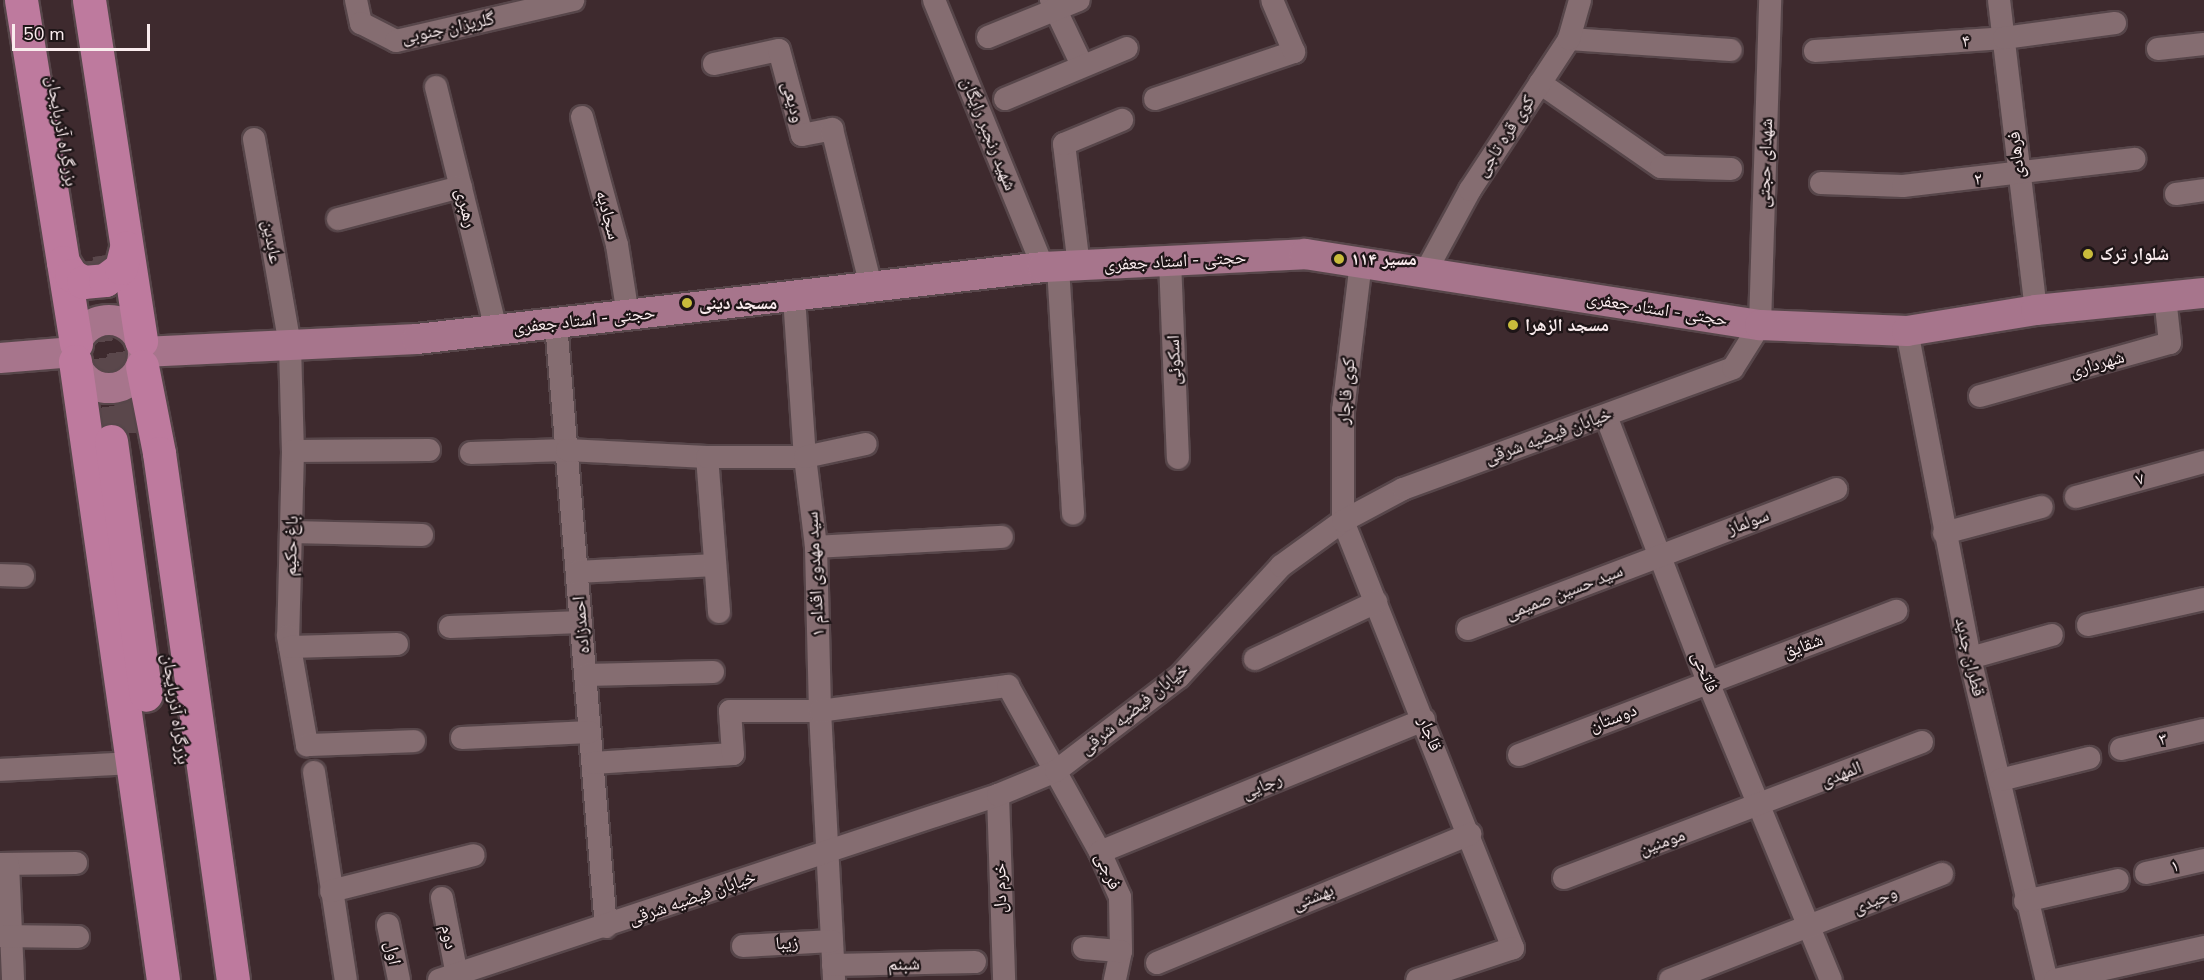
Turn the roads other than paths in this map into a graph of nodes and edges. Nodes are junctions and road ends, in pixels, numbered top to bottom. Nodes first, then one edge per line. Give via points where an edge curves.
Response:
1 (21, 0) edge
2 (41, 0) edge
3 (67, 0) edge
4 (89, 0) edge
5 (356, 0) edge
6 (573, 0) edge
7 (934, 0) edge
8 (1079, 0) edge
9 (1272, 0) edge
10 (1580, 0) edge
11 (1770, 0) edge
12 (1999, 0) edge
13 (1054, 5) edge
14 (513, 7) edge
15 (2115, 23) dead end
16 (988, 38) dead end
17 (2004, 38) junction
18 (1569, 39) junction
19 (2204, 44) edge
20 (1127, 48) dead end
21 (2158, 49) dead end
22 (1731, 50) dead end
23 (1815, 51) dead end
24 (714, 63) dead end
25 (1082, 65) junction
26 (1540, 83) junction
27 (436, 87) dead end
28 (1005, 99) dead end
29 (1155, 99) dead end
30 (582, 117) dead end
31 (1122, 120) dead end
32 (254, 138) dead end
33 (2134, 159) dead end
34 (1731, 169) dead end
35 (2018, 175) junction
36 (1821, 183) dead end
37 (461, 187) junction
38 (2204, 190) edge
39 (2176, 194) dead end
40 (338, 219) dead end
41 (96, 256) junction
42 (1170, 261) junction
43 (1361, 262) junction
44 (1060, 266) junction
45 (1426, 272) junction
46 (871, 287) junction
47 (2204, 293) edge
48 (794, 297) junction
49 (2165, 297) junction
50 (2036, 310) junction
51 (628, 315) junction
52 (556, 323) junction
53 (1760, 325) junction
54 (496, 330) junction
55 (1907, 331) junction
56 (290, 346) junction
57 (75, 352) junction
58 (142, 353) junction
59 (0, 358) edge
60 (1980, 396) dead end
61 (1606, 416) junction
62 (866, 444) dead end
63 (124, 448) junction
64 (429, 450) dead end
65 (567, 450) junction
66 (293, 451) junction
67 (471, 453) dead end
68 (707, 457) junction
69 (805, 457) junction
70 (1178, 459) dead end
71 (2204, 462) edge
72 (1836, 489) dead end
73 (2076, 496) dead end
74 (2042, 507) dead end
75 (1073, 514) dead end
76 (1343, 521) junction
77 (291, 532) junction
78 (1944, 533) junction
79 (422, 535) dead end
80 (1002, 537) dead end
81 (816, 547) junction
82 (1659, 556) junction
83 (715, 566) junction
84 (577, 572) junction
85 (0, 575) edge
86 (23, 576) dead end
87 (2204, 599) edge
88 (1376, 602) junction
89 (1897, 611) dead end
90 (719, 612) dead end
91 (581, 622) junction
92 (2088, 625) dead end
93 (450, 627) dead end
94 (1468, 629) dead end
95 (2052, 635) dead end
96 (397, 644) dead end
97 (291, 647) junction
98 (1970, 658) junction
99 (1255, 659) dead end
100 (713, 672) dead end
101 (586, 675) junction
102 (1708, 682) junction
103 (820, 711) junction
104 (1424, 720) junction
105 (2204, 730) edge
106 (590, 732) junction
107 (462, 738) dead end
108 (414, 741) dead end
109 (1922, 742) dead end
110 (2121, 749) dead end
111 (1519, 755) dead end
112 (2089, 758) dead end
113 (133, 763) junction
114 (593, 763) junction
115 (0, 770) edge
116 (1056, 771) junction
117 (314, 772) dead end
118 (2000, 780) junction
119 (998, 795) junction
120 (1760, 806) junction
121 (1470, 834) junction
122 (828, 851) junction
123 (1101, 852) junction
124 (474, 855) dead end
125 (2204, 860) edge
126 (76, 863) dead end
127 (4, 864) edge
128 (2146, 873) dead end
129 (1942, 874) dead end
130 (1564, 878) dead end
131 (2118, 880) dead end
132 (331, 891) junction
133 (442, 898) dead end
134 (2025, 901) junction
135 (388, 925) dead end
136 (606, 927) junction
137 (1809, 927) junction
138 (5, 936) edge
139 (78, 937) dead end
140 (832, 941) junction
141 (743, 946) dead end
142 (2204, 947) edge
143 (1084, 948) dead end
144 (1121, 951) junction
145 (975, 962) dead end
146 (1157, 963) dead end
147 (833, 973) edge
148 (448, 978) edge
149 (13, 980) edge
150 (163, 980) edge
151 (185, 980) edge
152 (217, 980) edge
153 (233, 980) edge
154 (346, 980) edge
155 (399, 980) edge
156 (1004, 980) edge
157 (1115, 980) edge
158 (1417, 980) edge
159 (1670, 980) edge
160 (1831, 980) edge
161 (2047, 980) edge
162 (2055, 980) edge

1 - 41 highway
2 - 41 highway, بزرگراه آذربایجان
3 - 41 highway, بزرگراه آذربایجان
4 - 41 highway
5 - 14 street, گلریزان جنوبی via 361,23 396,41
6 - 14 street, گلریزان جنوبی
7 - 44 street, شهید رنجبر رایگان
8 - 13 street
9 - 29 street via 1294,52
10 - 18 street, کوی قره تاجی
11 - 53 street, شهدای حجتی
12 - 17 street, فرهادی
13 - 16 street
13 - 25 street
15 - 17 street, ۴
17 - 23 street, ۴
17 - 35 street, فرهادی
18 - 22 street
18 - 26 street, کوی قره تاجی
19 - 21 street
20 - 25 street
24 - 46 street, ودیعی via 778,50 802,135 832,129
25 - 28 street
26 - 34 street via 1661,168
26 - 45 street, کوی قره تاجی via 1470,190
27 - 37 street, رهبری
30 - 51 street, سجادیه via 616,245
31 - 44 street via 1064,144
32 - 56 street, عابدین
33 - 35 street, ۲
35 - 36 street, ۲ via 1903,186
35 - 50 street, فرهادی
37 - 40 street
37 - 54 street, رهبری
38 - 39 street
41 - 57 highway
41 - 58 highway
42 - 43 main road, حجتی - استاد جعفری via 1305,254
42 - 44 main road, حجتی - استاد جعفری
42 - 70 street, اسکوئی
43 - 45 main road, حجتی - استاد جعفری
43 - 76 street, کوی قاجار via 1343,410
44 - 46 main road, حجتی - استاد جعفری
44 - 75 street
45 - 53 main road, حجتی - استاد جعفری
46 - 48 main road, حجتی - استاد جعفری
47 - 49 main road, حجتی - استاد جعفری
48 - 51 main road, حجتی - استاد جعفری
48 - 69 street, سید مهدوی اقدام ۱
49 - 50 main road, حجتی - استاد جعفری
49 - 60 street, شهرداری via 2170,343
50 - 55 main road, حجتی - استاد جعفری
51 - 52 main road, حجتی - استاد جعفری
52 - 54 main road, حجتی - استاد جعفری
52 - 65 street, احمدزاده
53 - 55 main road, حجتی - استاد جعفری
53 - 61 street, خیابان فیضیه شرقی via 1733,368
54 - 56 main road, حجتی - استاد جعفری
55 - 78 street, قطران جدید
56 - 58 main road, حجتی - استاد جعفری
56 - 66 street, باغ حکیم
57 - 58 main road via 88,327 107,320 128,325
57 - 58 main road via 81,374 106,388 120,386
57 - 59 main road
57 - 63 highway
58 - 63 highway
61 - 76 street, خیابان فیضیه شرقی via 1403,489
61 - 82 street, فاتحی
62 - 69 street
63 - 113 highway
63 - 151 highway, بزرگراه آذربایجان
63 - 152 highway, بزرگراه آذربایجان
63 - 153 highway
64 - 66 street
65 - 67 street
65 - 68 street
65 - 84 street, احمدزاده
66 - 77 street, باغ حکیم
68 - 69 street
68 - 83 street
69 - 81 street, سید مهدوی اقدام ۱
71 - 73 street, ۷
72 - 82 street, سولماز
74 - 78 street
76 - 88 street, قاجار
76 - 116 street, خیابان فیضیه شرقی via 1281,566 1179,677
77 - 79 street
77 - 97 street, باغ حکیم
78 - 98 street, قطران جدید
80 - 81 street
81 - 103 street, سید مهدوی اقدام ۱
82 - 94 street, سید حسین صمیمی
82 - 102 street, فاتحی
83 - 84 street
83 - 90 street
84 - 91 street, احمدزاده
85 - 86 street
87 - 92 street
88 - 99 street
88 - 104 street, قاجار
89 - 102 street, شقایق
91 - 93 street
91 - 101 street, احمدزاده
95 - 98 street
96 - 97 street
97 - 108 street, باغ حکیم via 307,745
98 - 118 street, قطران جدید
100 - 101 street
101 - 106 street, احمدزاده
102 - 111 street, دوستان
102 - 120 street, فاتحی
103 - 114 street via 730,711 733,754
103 - 116 street, فرجی via 1008,686
103 - 122 street, سید مهدوی اقدام ۱
104 - 121 street, قاجار
104 - 123 street, رجایی
105 - 110 street, ۳
106 - 107 street
106 - 114 street, احمدزاده
109 - 120 street, المهدی
112 - 118 street
113 - 115 street
113 - 150 highway
114 - 136 street, احمدزاده
116 - 119 street, خیابان فیضیه شرقی
116 - 123 street, فرجی
117 - 132 street
118 - 134 street, قطران جدید
119 - 122 street, خیابان فیضیه شرقی
119 - 156 street, خرم دل
120 - 130 street, مومنین
120 - 137 street, فاتحی
121 - 146 street, بهشتی
121 - 158 street, قاجار via 1513,948
122 - 136 street, خیابان فیضیه شرقی
122 - 140 street, سید مهدوی اقدام ۱
123 - 144 street, فرجی via 1120,897
124 - 132 street
125 - 128 street, ۱
126 - 127 street
127 - 138 street
129 - 137 street, وحیدی
131 - 134 street
132 - 154 street
133 - 148 street, دوم
134 - 161 street, قطران جدید
135 - 155 street, اول
136 - 148 street, خیابان فیضیه شرقی
137 - 159 street
137 - 160 street, فاتحی
138 - 139 street
138 - 149 street
140 - 141 street, زیبا
140 - 147 street, سید مهدوی اقدام ۱
142 - 162 street
143 - 144 street
144 - 157 street, فرجی
145 - 147 street, شبنم

